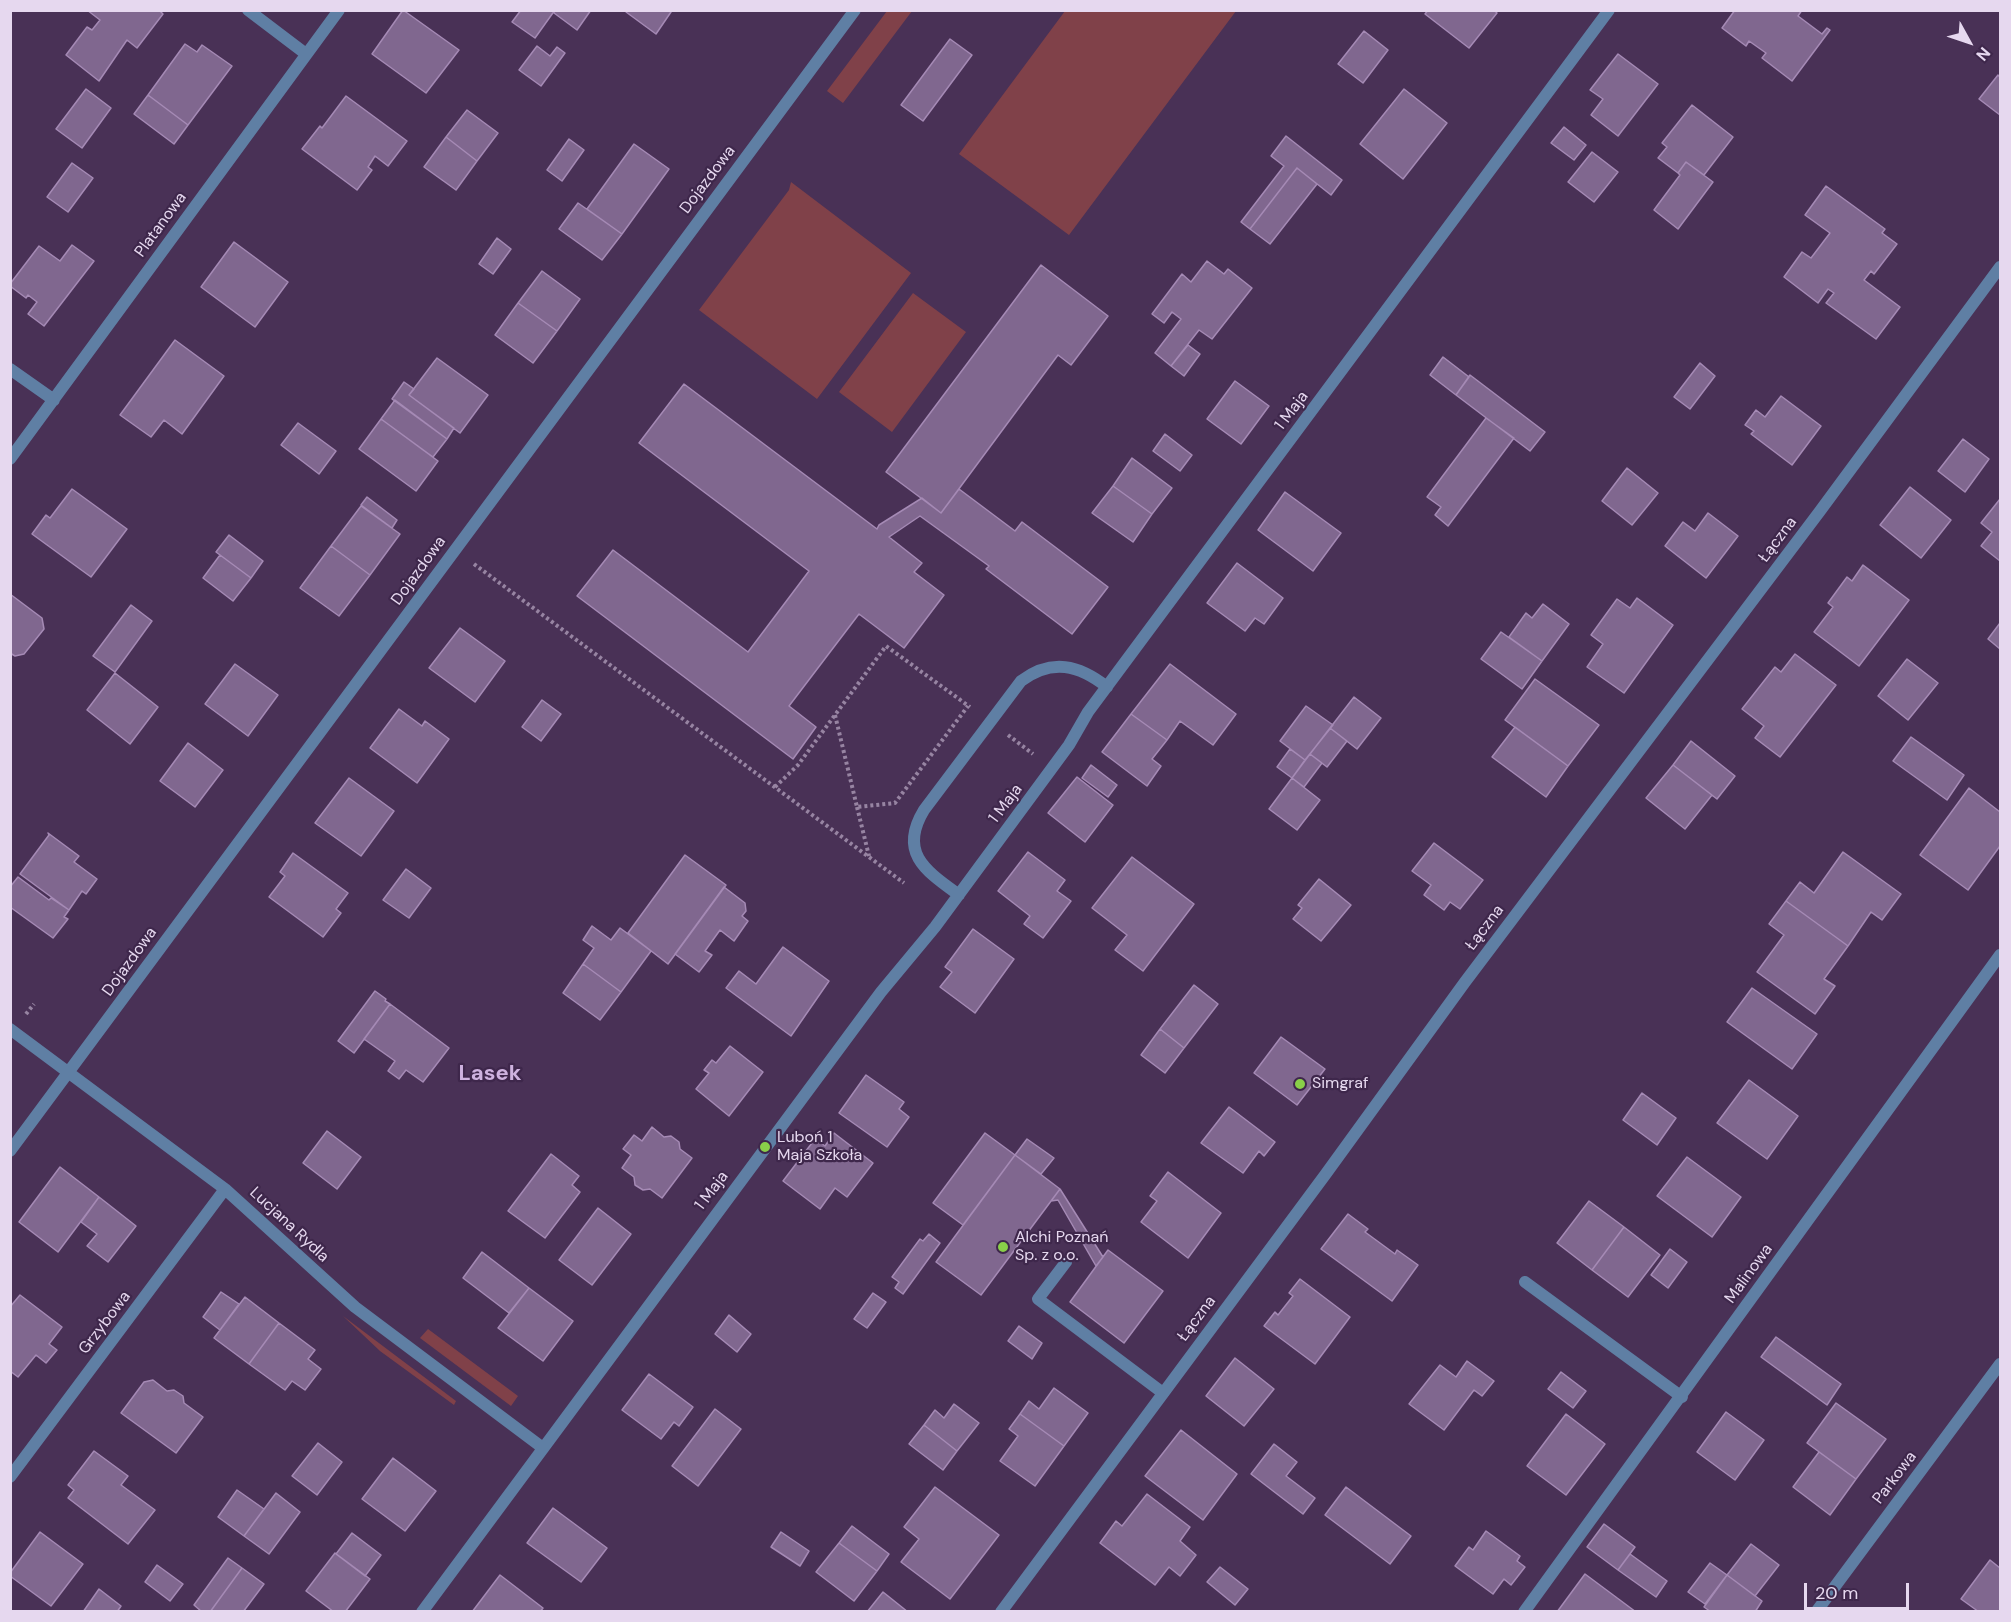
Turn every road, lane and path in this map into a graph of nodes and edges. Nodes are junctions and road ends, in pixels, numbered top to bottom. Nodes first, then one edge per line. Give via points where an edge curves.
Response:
1 (248, 10) edge
2 (339, 10) edge
3 (855, 10) edge
4 (1610, 10) edge
5 (306, 54) junction
6 (2001, 267) edge
7 (10, 369) edge
8 (54, 400) junction
9 (10, 459) edge
10 (468, 560) dead end
11 (1107, 687) junction
12 (968, 706) junction
13 (835, 715) junction
14 (991, 722) junction
15 (1034, 754) dead end
16 (775, 787) junction
17 (857, 807) junction
18 (869, 857) junction
19 (906, 885) dead end
20 (959, 895) junction
21 (2001, 955) edge
22 (10, 1029) edge
23 (70, 1072) junction
24 (10, 1151) edge
25 (225, 1189) junction
26 (1066, 1262) dead end
27 (1525, 1282) dead end
28 (2001, 1364) edge
29 (1163, 1393) junction
30 (1682, 1397) junction
31 (543, 1448) junction
32 (10, 1477) edge
33 (422, 1611) edge
34 (1001, 1611) edge
35 (1524, 1611) edge
36 (1816, 1611) edge

1 - 5 street
2 - 5 street, Platanowa
3 - 23 street, Dojazdowa
4 - 11 street, 1 Maja
5 - 8 street, Platanowa
6 - 29 street, Łączna via 1465,982
7 - 8 street
8 - 9 street, Platanowa
10 - 16 path
11 - 14 street via 1077,669 1043,670 1021,681
11 - 20 street, 1 Maja
12 - 13 path via 886,646
12 - 14 path
12 - 17 path via 895,803
13 - 16 path via 798,765
13 - 17 path
14 - 15 path
14 - 20 street via 914,829 919,862
16 - 18 path
17 - 18 path
18 - 19 path
20 - 31 street, 1 Maja via 874,1001
21 - 30 street, Malinowa
22 - 23 street, Lucjana Rydla
23 - 24 street, Dojazdowa
23 - 25 street, Lucjana Rydla
25 - 31 street, Lucjana Rydla via 355,1306
25 - 32 street, Grzybowa
26 - 29 street via 1038,1299
27 - 30 street
28 - 36 street, Parkowa
29 - 34 street, Łączna
30 - 35 street, Malinowa
31 - 33 street, 1 Maja

